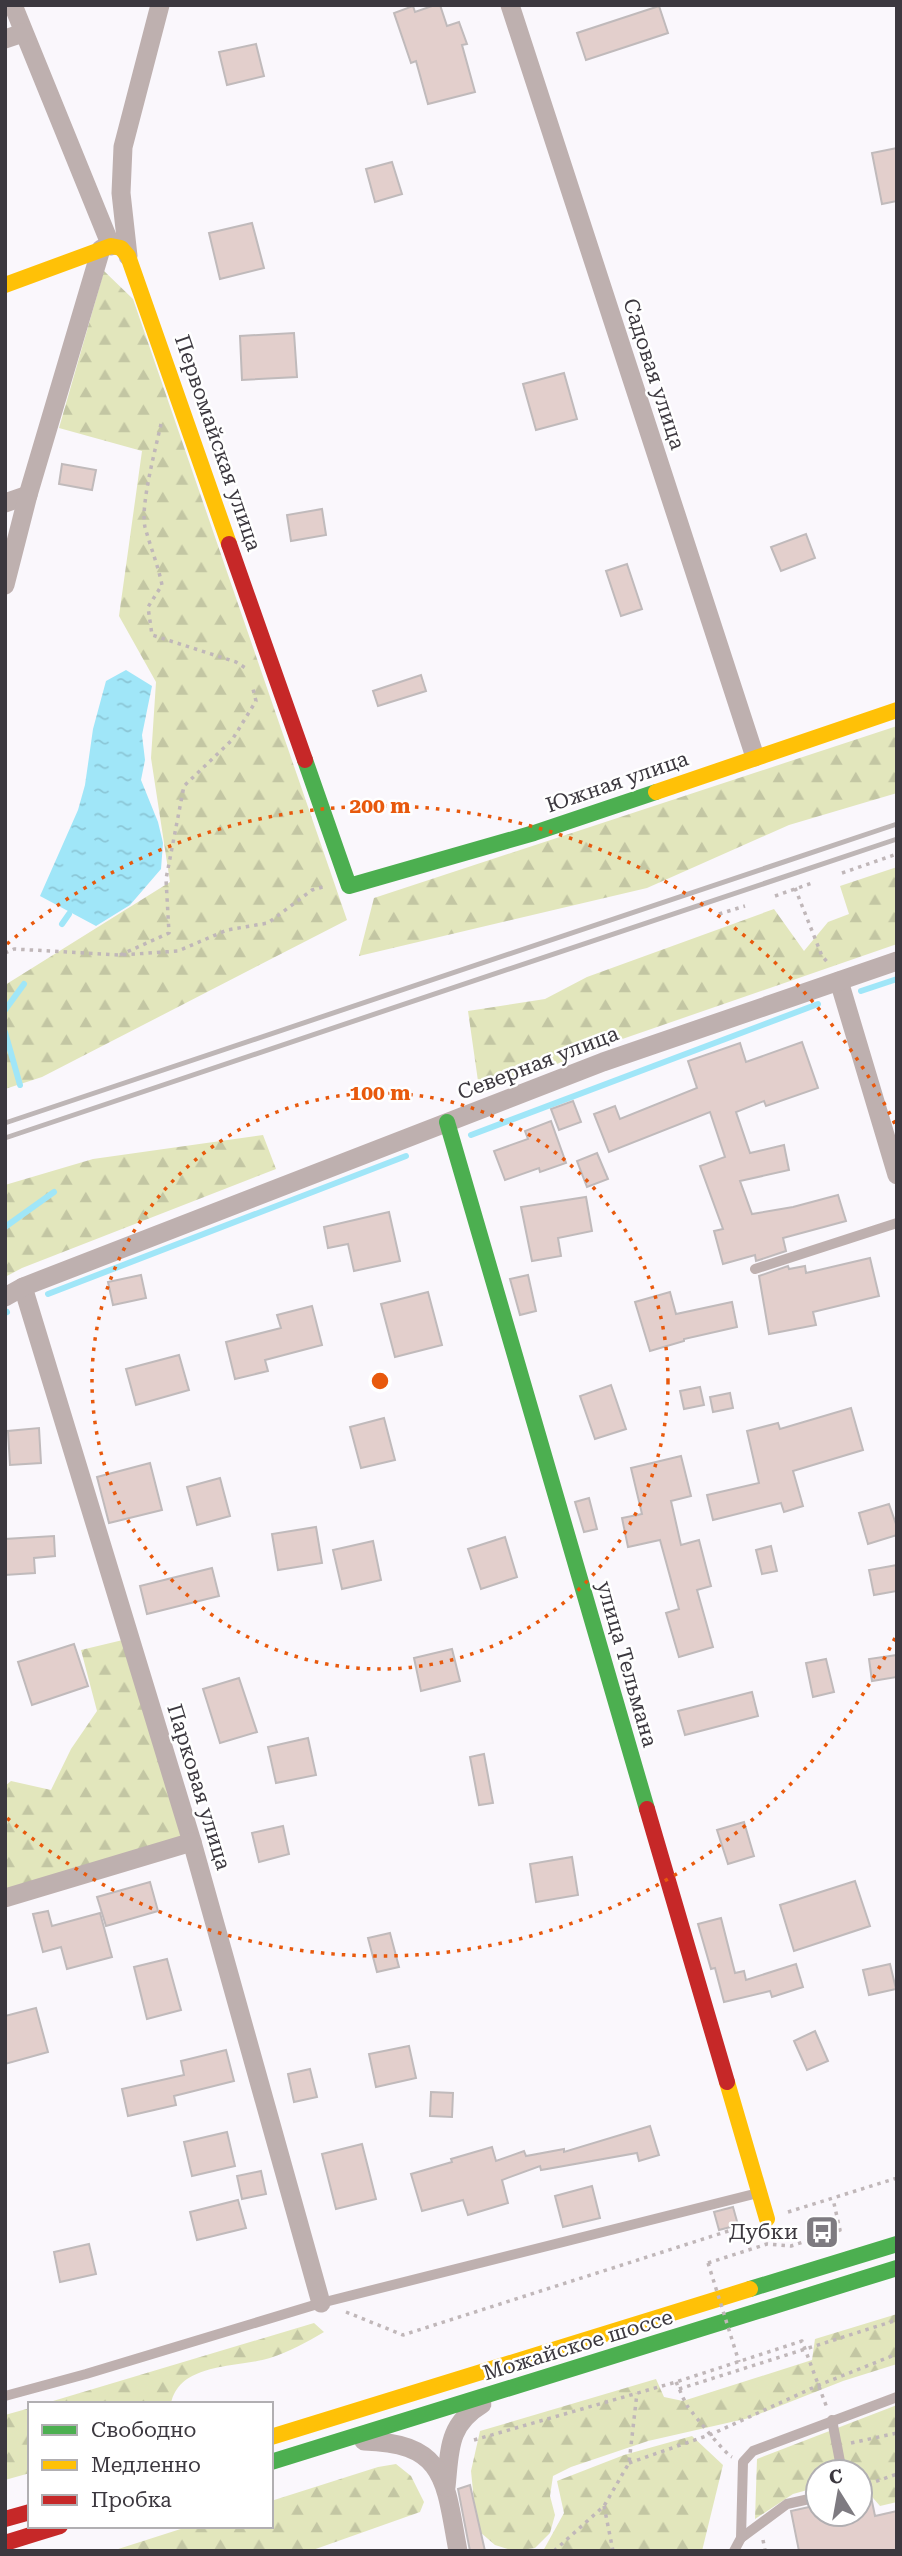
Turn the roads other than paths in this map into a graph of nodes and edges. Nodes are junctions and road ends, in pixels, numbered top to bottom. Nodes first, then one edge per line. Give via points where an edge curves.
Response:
1 (13, 5) edge
2 (160, 5) edge
3 (510, 5) edge
4 (14, 36) edge
5 (113, 250) junction
6 (5, 285) edge
7 (28, 495) junction
8 (5, 503) edge
9 (5, 585) edge
10 (897, 710) edge
11 (755, 757) junction
12 (349, 886) joint
13 (897, 961) edge
14 (839, 981) junction
15 (447, 1122) junction
16 (897, 1175) edge
17 (897, 1223) edge
18 (755, 1269) dead end
19 (23, 1287) junction
20 (5, 1297) edge
21 (192, 1842) junction
22 (5, 1898) edge
23 (759, 2192) junction
24 (767, 2218) road end
25 (897, 2244) edge
26 (897, 2267) edge
27 (321, 2303) junction
28 (504, 2390) junction
29 (5, 2396) edge
30 (897, 2397) edge
31 (832, 2420) junction
32 (273, 2436) edge
33 (342, 2440) junction
34 (839, 2458) edge
35 (273, 2461) edge
36 (446, 2491) junction
37 (804, 2500) edge
38 (28, 2513) edge
39 (5, 2519) edge
40 (54, 2528) edge
41 (741, 2538) junction
42 (5, 2543) edge
43 (452, 2550) edge
44 (734, 2551) edge

1 - 4 street
2 - 5 street, Первомайская улица via 123,147
3 - 11 street, Садовая улица
4 - 5 street
5 - 6 street
5 - 7 street
5 - 12 street, Первомайская улица via 182,409
7 - 8 street
7 - 9 street
10 - 11 street, Южная улица
11 - 12 street, Южная улица via 534,833
13 - 14 street, Северная улица
14 - 15 street, Северная улица via 603,1062
14 - 16 street
15 - 19 street, Северная улица
15 - 23 street, улица Тельмана
17 - 18 lane
19 - 20 street, Северная улица
19 - 21 street, Парковая улица
21 - 22 street
21 - 27 street, Парковая улица
23 - 24 street, улица Тельмана
23 - 27 lane
25 - 32 street, Можайское шоссе
26 - 28 street, Можайское шоссе
27 - 29 lane
28 - 33 street, Можайское шоссе
28 - 36 street via 459,2422 450,2447
30 - 31 lane
31 - 34 lane
31 - 41 lane via 753,2451 743,2462
33 - 35 street, Можайское шоссе
33 - 36 street via 386,2441 417,2449 435,2465
36 - 43 street
37 - 41 lane via 787,2504
38 - 39 street
40 - 42 street
41 - 44 lane

